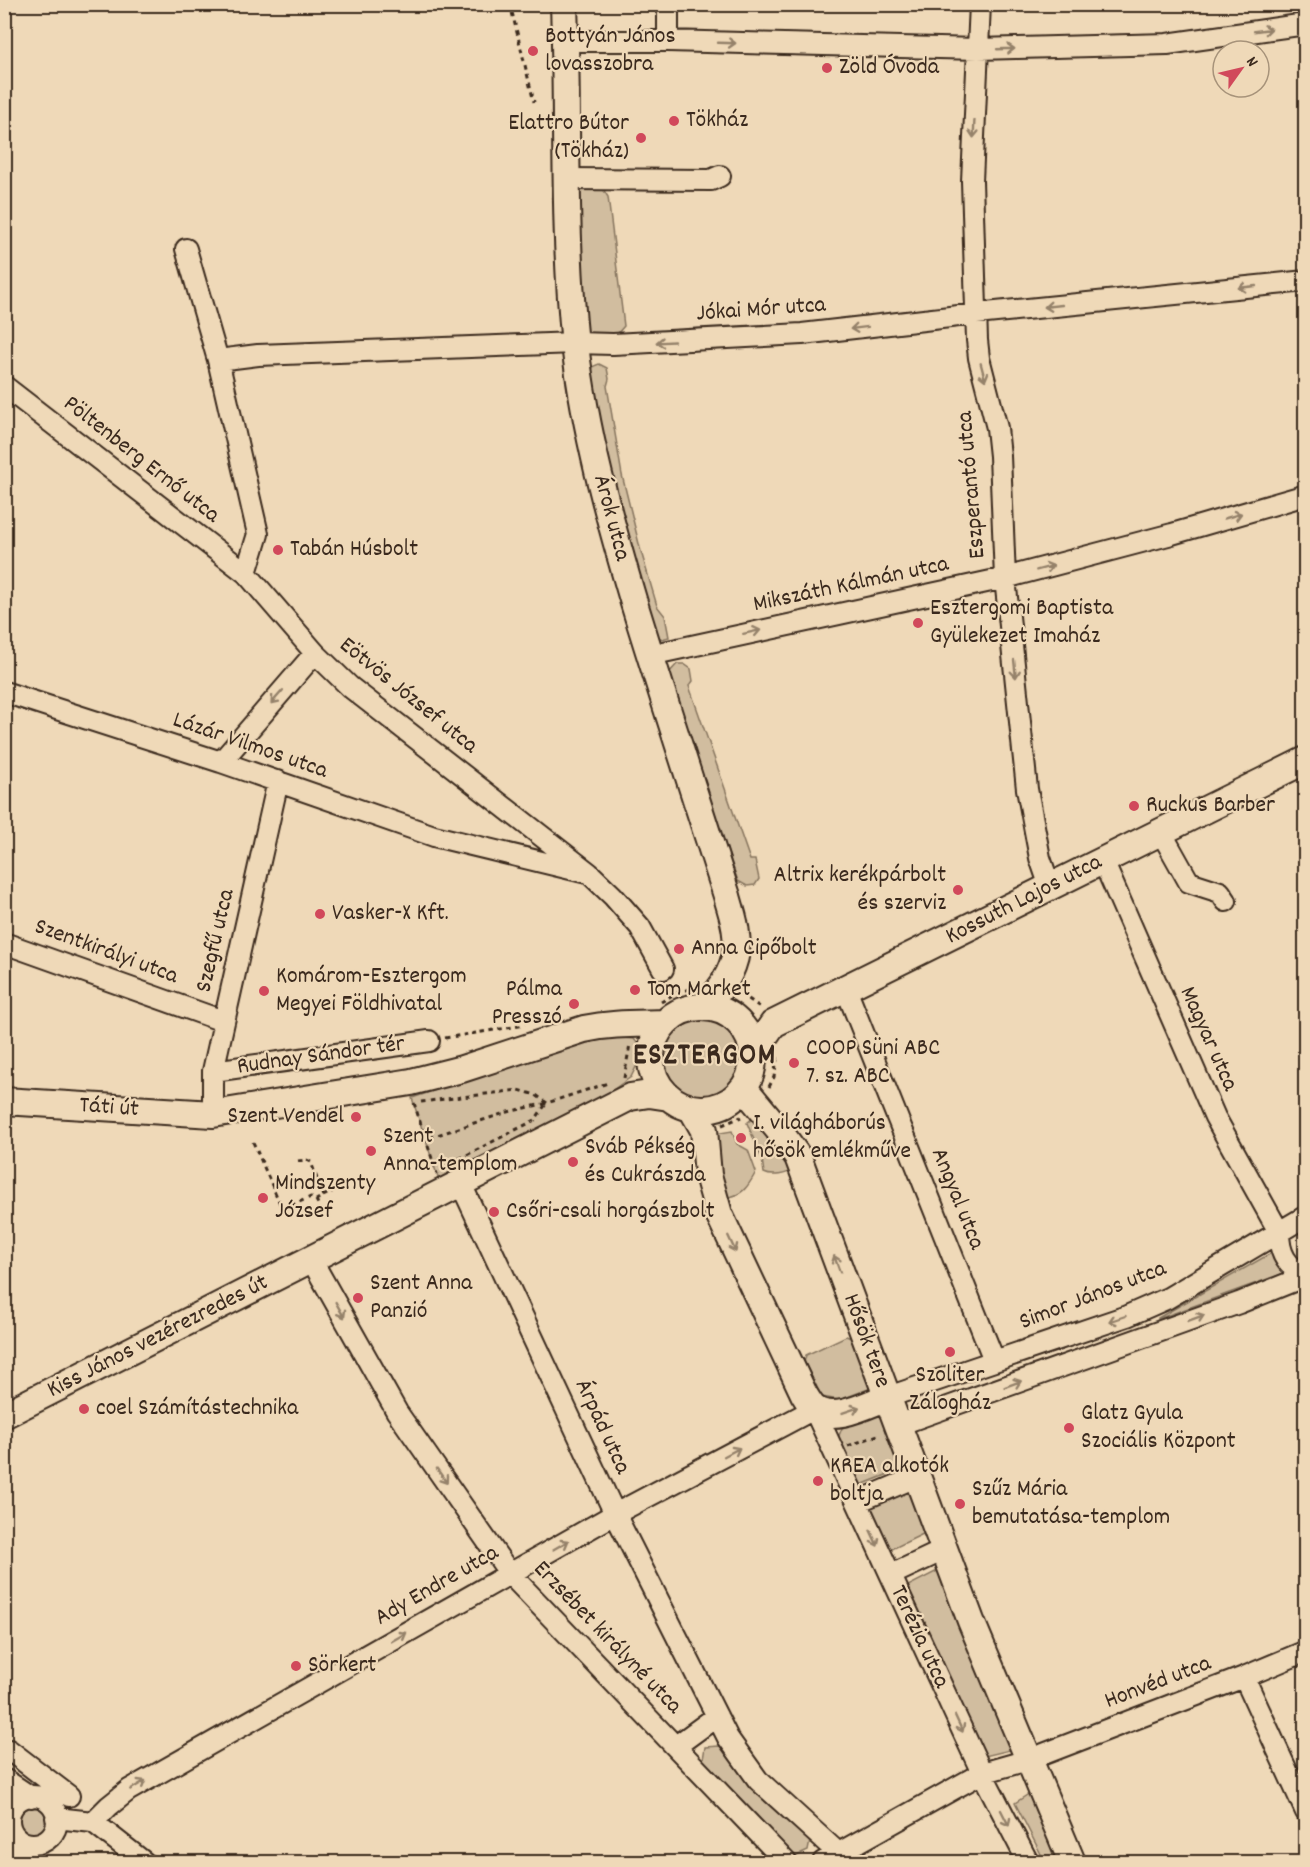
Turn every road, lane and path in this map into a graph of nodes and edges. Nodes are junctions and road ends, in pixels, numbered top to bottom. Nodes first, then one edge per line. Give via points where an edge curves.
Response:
1 (510, 4) edge
2 (564, 4) edge
3 (668, 4) edge
4 (980, 4) edge
5 (1305, 24) edge
6 (565, 41) junction
7 (668, 41) junction
8 (978, 49) junction
9 (534, 102) dead end
10 (720, 176) dead end
11 (566, 179) junction
12 (186, 249) dead end
13 (1305, 281) edge
14 (976, 314) junction
15 (575, 344) junction
16 (218, 360) junction
17 (4, 386) edge
18 (1305, 495) edge
19 (246, 573) junction
20 (1005, 578) junction
21 (315, 653) junction
22 (650, 655) junction
23 (4, 692) edge
24 (1305, 760) edge
25 (221, 762) junction
26 (278, 781) junction
27 (1161, 832) junction
28 (1102, 861) junction
29 (589, 873) junction
30 (1050, 887) junction
31 (1226, 901) dead end
32 (4, 943) edge
33 (663, 969) dead end
34 (724, 984) junction
35 (846, 989) junction
36 (704, 1006) junction
37 (223, 1021) junction
38 (738, 1022) junction
39 (665, 1023) junction
40 (635, 1024) junction
41 (773, 1024) junction
42 (429, 1041) dead end
43 (753, 1053) junction
44 (652, 1054) junction
45 (213, 1071) junction
46 (627, 1087) junction
47 (409, 1097) junction
48 (669, 1097) junction
49 (752, 1097) junction
50 (4, 1101) edge
51 (547, 1102) junction
52 (213, 1114) junction
53 (698, 1119) junction
54 (412, 1138) dead end
55 (425, 1139) junction
56 (253, 1142) dead end
57 (298, 1161) dead end
58 (452, 1188) junction
59 (332, 1192) dead end
60 (297, 1196) dead end
61 (323, 1196) junction
62 (316, 1200) junction
63 (300, 1202) junction
64 (319, 1206) dead end
65 (1305, 1216) edge
66 (1279, 1232) junction
67 (311, 1259) junction
68 (1305, 1276) edge
69 (994, 1360) junction
70 (888, 1397) junction
71 (814, 1408) junction
72 (4, 1415) edge
73 (898, 1425) junction
74 (834, 1451) junction
75 (916, 1478) junction
76 (857, 1502) junction
77 (615, 1514) junction
78 (944, 1550) junction
79 (510, 1574) junction
80 (891, 1575) junction
81 (1305, 1651) edge
82 (1244, 1677) junction
83 (703, 1689) joint
84 (717, 1716) junction
85 (675, 1746) junction
86 (4, 1750) edge
87 (1028, 1760) junction
88 (982, 1773) junction
89 (4, 1779) edge
90 (69, 1796) dead end
91 (31, 1797) junction
92 (1305, 1812) edge
93 (7, 1818) edge
94 (93, 1822) junction
95 (51, 1831) junction
96 (21, 1841) junction
97 (836, 1859) edge
98 (19, 1863) edge
99 (32, 1863) edge
100 (144, 1863) edge
101 (786, 1863) edge
102 (1028, 1863) edge
103 (1072, 1863) edge

1 - 9 path
2 - 6 main road, Árok utca
3 - 7 street
4 - 8 street, Eszperantó utca
8 -> 5 street via 1167,44
6 - 7 street
6 - 11 main road, Árok utca
7 -> 8 street
8 -> 14 street, Eszperantó utca via 972,181
10 - 11 street via 711,180
11 - 15 main road, Árok utca
12 - 16 street
13 -> 14 street, Jókai Mór utca
14 -> 15 street, Jókai Mór utca via 802,334
14 -> 20 street, Eszperantó utca via 979,358 1000,456
15 - 16 street, Jókai Mór utca
15 - 22 main road, Árok utca via 588,427
16 - 19 street via 258,534
17 - 19 street, Pöltenberg Ernő utca
20 -> 18 street, Mikszáth Kálmán utca
19 - 21 street, Eötvös József utca
22 -> 20 street, Mikszáth Kálmán utca
20 -> 30 street, Eszperantó utca via 1027,789 1040,858
21 -> 25 street
21 - 29 street, Eötvös József utca via 350,687
22 - 34 main road, Árok utca via 737,935 733,965
23 - 25 street, Lázár Vilmos utca
24 - 27 main road, Kossuth Lajos utca
25 - 26 street, Lázár Vilmos utca
26 - 29 street, Lázár Vilmos utca via 434,836
26 - 37 street, Szegfű utca
27 - 28 main road, Kossuth Lajos utca
27 - 31 street via 1189,882 1220,892
28 - 30 main road, Kossuth Lajos utca
28 - 66 street, Magyar utca via 1215,1117
29 - 33 street, Eötvös József utca via 640,927
30 - 35 main road, Kossuth Lajos utca
32 - 37 street, Szentkirályi utca
34 - 36 main road, Árok utca
34 - 38 main road via 727,1002
34 - 41 path via 765,1011
35 - 41 main road, Kossuth Lajos utca
35 - 69 street, Angyal utca
36 - 38 main road via 722,1011
36 - 39 main road, Rudnay Sándor tér via 685,1010
37 - 45 street, Szegfű utca
38 - 41 main road
38 - 43 main road via 750,1039
39 - 40 main road, Rudnay Sándor tér
39 - 44 main road via 657,1034
40 - 44 main road via 647,1034
40 - 46 path
40 - 47 main road, Rudnay Sándor tér via 584,1029 462,1068
41 - 43 main road, Kossuth Lajos utca
41 - 49 path via 780,1046 774,1077
42 - 45 street, Rudnay Sándor tér
43 - 49 main road
44 - 46 main road
44 - 48 main road via 654,1074
45 - 52 street, Szegfű utca
46 - 48 main road
46 - 51 path
46 - 58 main road
47 - 51 path via 519,1090
47 - 52 main road, Rudnay Sándor tér
47 - 55 path
48 - 53 main road
49 - 53 main road via 734,1099 707,1110
49 - 53 path via 750,1112 718,1127
70 -> 49 main road, Hősök tere via 798,1157
50 - 52 main road, Táti út
51 - 55 path
53 -> 71 main road via 718,1214
54 - 55 path
55 - 58 path
56 - 63 path via 281,1206
57 - 61 path via 311,1162
58 - 67 main road
58 - 77 street, Árpád utca
59 - 61 path
60 - 63 path
61 - 62 path
62 - 63 path via 311,1197
62 - 64 path
65 - 66 street, Simor János utca
66 - 68 street, Magyar utca via 1286,1261
66 -> 69 street, Simor János utca via 1168,1298
67 - 72 main road, Kiss János vezérezredes út
67 -> 79 street, Erzsébet királyné utca via 397,1412
73 -> 68 street
69 - 70 street, Simor János utca
71 -> 70 main road, Hősök tere via 828,1415
70 - 73 main road
71 - 74 street, Terézia utca
77 -> 71 street, Ady Endre utca
73 - 74 path
73 - 75 main road
74 - 76 street, Terézia utca
75 - 76 street
75 - 78 main road
76 -> 80 street, Terézia utca
79 -> 77 street, Ady Endre utca
77 - 83 street, Árpád utca
78 - 80 street
78 - 87 main road
79 - 85 street, Erzsébet királyné utca
94 -> 79 street, Ady Endre utca via 129,1790
80 -> 88 street, Terézia utca
81 - 82 street, Honvéd utca
82 - 87 street, Honvéd utca
82 - 92 street
83 - 84 street, Erzsébet királyné utca
84 - 85 street, Erzsébet királyné utca
84 - 97 street, Erzsébet királyné utca via 758,1780
85 - 101 street, Erzsébet királyné utca
86 - 90 street
87 - 88 street, Honvéd utca
87 - 103 main road
88 - 97 street, Honvéd utca
88 -> 102 street, Terézia utca
89 - 91 street
91 - 93 street via 12,1808
91 - 95 street via 51,1805
93 - 96 street via 15,1837
94 - 95 street
94 - 100 street
95 - 96 street via 28,1844
95 - 99 street
96 - 98 street

